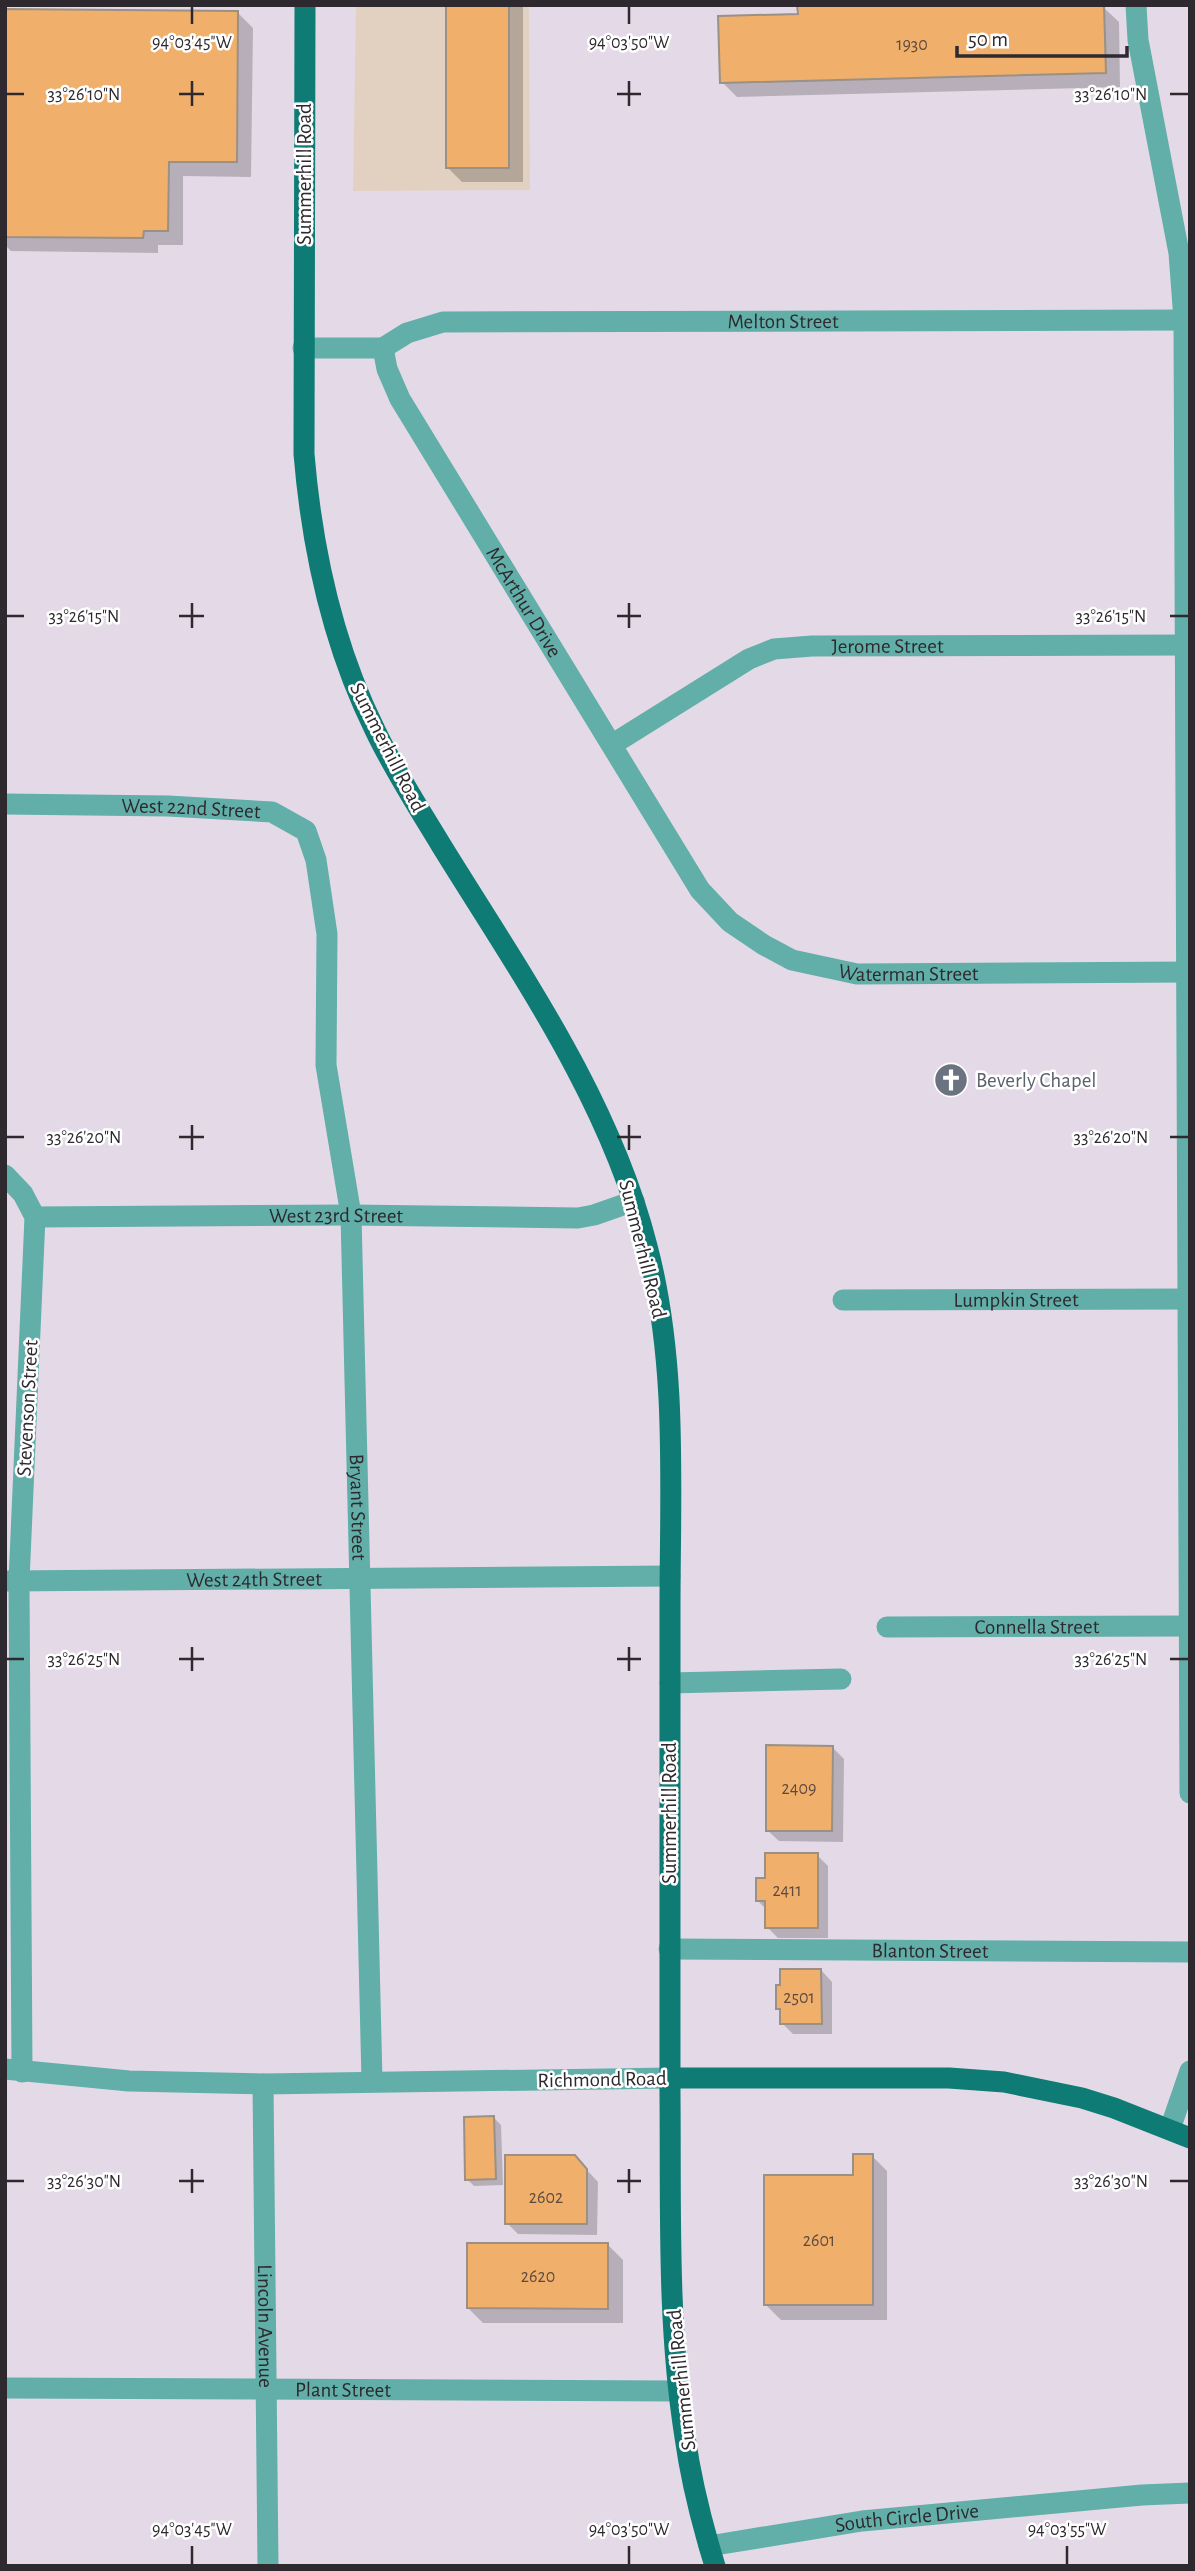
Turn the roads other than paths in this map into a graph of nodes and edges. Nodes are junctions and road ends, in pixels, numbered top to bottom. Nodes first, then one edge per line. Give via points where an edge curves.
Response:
1 (305, 5) edge
2 (1136, 5) edge
3 (1187, 320) edge
4 (303, 348) junction
5 (383, 348) junction
6 (1187, 645) edge
7 (613, 744) junction
8 (5, 804) edge
9 (677, 851) joint
10 (327, 934) joint
11 (1188, 972) edge
12 (5, 1175) edge
13 (634, 1201) junction
14 (351, 1216) junction
15 (36, 1217) junction
16 (1188, 1299) edge
17 (843, 1300) dead end
18 (1188, 1465) edge
19 (670, 1576) junction
20 (361, 1578) junction
21 (12, 1581) edge
22 (1189, 1626) edge
23 (887, 1627) dead end
24 (841, 1679) dead end
25 (670, 1683) junction
26 (1190, 1793) edge
27 (668, 1949) junction
28 (1190, 1952) edge
29 (14, 2070) edge
30 (1190, 2071) edge
31 (670, 2078) junction
32 (372, 2081) junction
33 (263, 2084) junction
34 (1180, 2133) edge
35 (5, 2388) edge
36 (266, 2390) junction
37 (679, 2391) junction
38 (1190, 2493) edge
39 (712, 2556) edge
40 (268, 2566) edge

1 - 4 main road, Summerhill Road
2 - 3 street via 1138,40 1180,253
3 - 5 street, Melton Street via 443,323 407,333
3 - 6 street
4 - 5 street
4 - 13 main road, Summerhill Road via 304,454 311,526 335,630 357,691 405,786 589,1090 620,1157
5 - 7 street, McArthur Drive via 400,399
6 - 7 street, Jerome Street via 774,649 749,659
6 - 11 street
7 - 9 street, McArthur Drive
8 - 10 street, West 22nd Street via 272,812 306,831 316,860
9 - 11 street, Waterman Street via 700,890 730,922 792,960 857,974
10 - 14 street, Bryant Street via 326,1065
11 - 16 street
12 - 15 street
13 - 14 street, West 23rd Street via 578,1218
13 - 19 main road, Summerhill Road via 655,1280 666,1357
14 - 15 street, West 23rd Street
14 - 20 street, Bryant Street
15 - 21 street, Stevenson Street
16 - 17 street, Lumpkin Street
16 - 18 street
18 - 22 street
19 - 20 street, West 24th Street
19 - 25 main road, Summerhill Road
20 - 21 street, West 24th Street
20 - 32 street, Bryant Street
21 - 29 street, Stevenson Street
22 - 23 street, Connella Street
22 - 26 street
24 - 25 street
25 - 27 main road, Summerhill Road
27 - 28 street, Blanton Street
27 - 31 main road, Summerhill Road
29 - 33 street, Richmond Road via 129,2081
30 - 34 street
31 - 32 street, Richmond Road
31 - 34 main road, Richmond Road via 1004,2082 1082,2098
31 - 37 main road, Summerhill Road via 671,2261
32 - 33 street, Richmond Road
33 - 36 street, Lincoln Avenue
35 - 36 street, Plant Street
36 - 37 street, Plant Street
36 - 40 street, Lincoln Avenue
37 - 39 main road, Summerhill Road via 684,2435
38 - 39 street, South Circle Drive via 862,2521 813,2528

